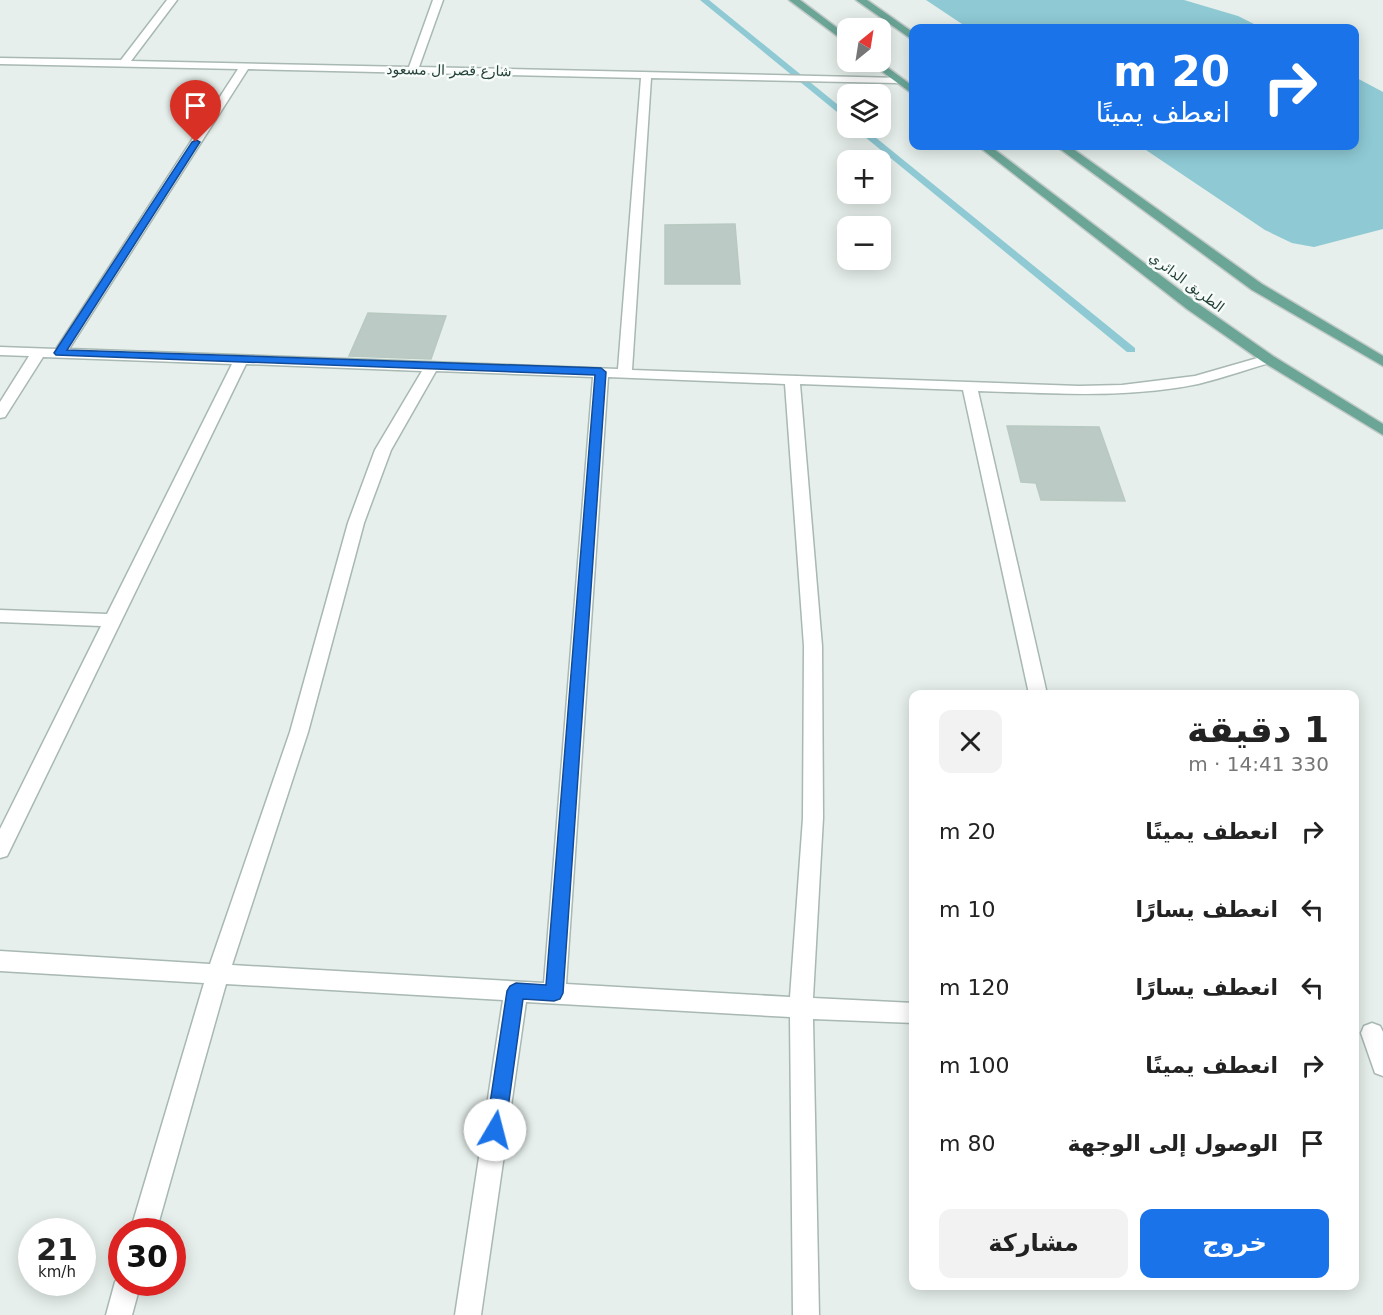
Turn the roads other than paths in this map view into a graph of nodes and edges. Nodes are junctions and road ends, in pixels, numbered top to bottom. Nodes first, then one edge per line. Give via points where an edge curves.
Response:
1 (172, 0) edge
2 (438, 0) edge
3 (794, 0) edge
4 (861, 0) edge
5 (837, 33) edge
6 (909, 34) edge
7 (0, 61) edge
8 (124, 63) junction
9 (245, 66) junction
10 (412, 70) junction
11 (887, 72) edge
12 (646, 75) junction
13 (897, 80) junction
14 (909, 88) edge
15 (988, 150) edge
16 (1068, 150) edge
17 (0, 351) edge
18 (39, 352) junction
19 (60, 353) junction
20 (241, 359) junction
21 (1268, 359) junction
22 (1383, 362) edge
23 (432, 366) junction
24 (601, 372) junction
25 (625, 373) junction
26 (792, 379) junction
27 (969, 385) junction
28 (0, 414) edge
29 (1383, 430) edge
30 (0, 616) edge
31 (113, 620) junction
32 (1037, 690) edge
33 (0, 850) edge
34 (0, 961) edge
35 (218, 973) junction
36 (516, 991) junction
37 (554, 993) junction
38 (801, 1008) junction
39 (909, 1012) edge
40 (1370, 1033) edge
41 (1383, 1065) edge
42 (147, 1218) edge
43 (124, 1296) edge
44 (119, 1315) edge
45 (468, 1315) edge
46 (806, 1315) edge

1 - 8 street
2 - 10 street
3 - 5 main road
4 - 6 main road
7 - 8 street, شارع قصر ال مسعود
8 - 9 street, شارع قصر ال مسعود
9 - 10 street, شارع قصر ال مسعود
9 - 19 street
10 - 12 street, شارع قصر ال مسعود
11 - 13 main road
12 - 13 street, شارع قصر ال مسعود
12 - 25 street
13 - 14 main road
15 - 21 main road, الطريق الدائري via 1192,306
16 - 22 main road via 1257,287
17 - 18 street
18 - 19 street
18 - 28 street
19 - 20 street
20 - 23 street
20 - 31 street
21 - 27 street via 1196,380 1122,389
21 - 29 main road, الطريق الدائري
23 - 24 street
23 - 35 street via 383,450 356,523 299,732
24 - 25 street
24 - 37 street
25 - 26 street
26 - 27 street
26 - 38 street via 813,646 813,818
27 - 32 street
30 - 31 street
31 - 33 street
34 - 35 street
35 - 36 street
35 - 42 street
36 - 37 street
36 - 45 street
37 - 38 street
38 - 39 street
38 - 46 street
40 - 41 street
43 - 44 street

